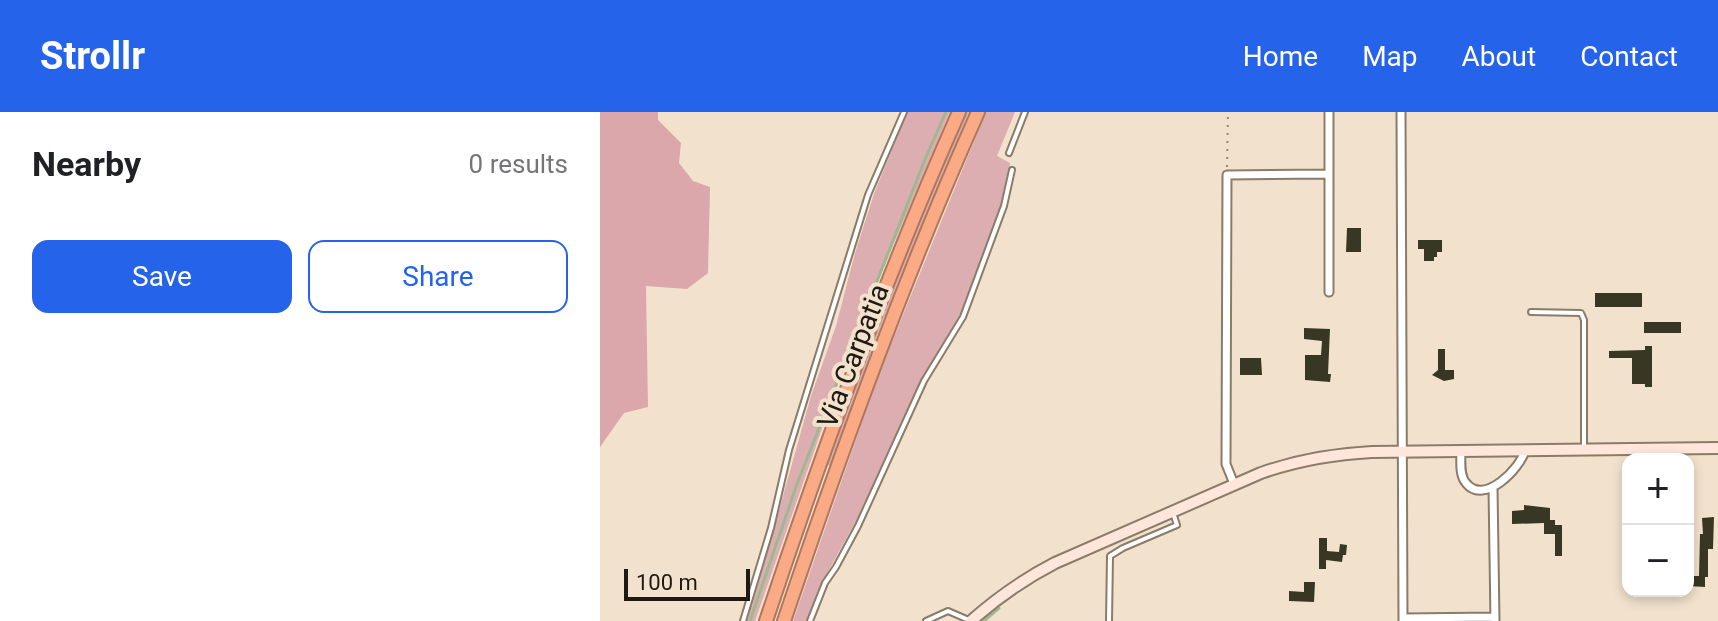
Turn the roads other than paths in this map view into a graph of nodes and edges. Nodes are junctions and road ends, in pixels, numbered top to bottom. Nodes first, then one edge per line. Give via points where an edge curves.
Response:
1 (904, 112) edge
2 (959, 112) edge
3 (978, 112) edge
4 (1025, 112) edge
5 (1329, 112) edge
6 (1401, 112) edge
7 (1009, 153) dead end
8 (1012, 170) dead end
9 (1329, 174) junction
10 (1329, 292) dead end
11 (1531, 312) dead end
12 (1718, 448) edge
13 (1584, 449) junction
14 (1525, 450) junction
15 (1403, 451) junction
16 (1461, 451) junction
17 (1234, 484) junction
18 (1493, 487) junction
19 (1172, 511) junction
20 (1495, 619) edge
21 (1403, 620) edge
22 (743, 621) edge
23 (766, 621) edge
24 (784, 621) edge
25 (810, 621) edge
26 (926, 621) edge
27 (971, 621) edge
28 (1109, 621) edge

1 - 22 lane via 868,195 789,450
2 - 23 highway, Via Carpatia via 869,325
3 - 24 highway, Via Carpatia via 887,333
4 - 7 lane
5 - 9 street
6 - 15 street
8 - 25 lane via 963,317 924,381
9 - 10 street
9 - 17 street via 1227,175 1226,464
11 - 13 lane via 1581,313 1584,320
12 - 13 street
13 - 14 street
14 - 16 street
14 - 18 street via 1523,459
15 - 16 street
15 - 17 street via 1315,457
15 - 21 street
16 - 18 street via 1467,485
17 - 19 street
18 - 20 street
19 - 27 street via 1030,576
19 - 28 lane via 1177,525 1110,556
20 - 21 street
26 - 27 lane via 948,611

